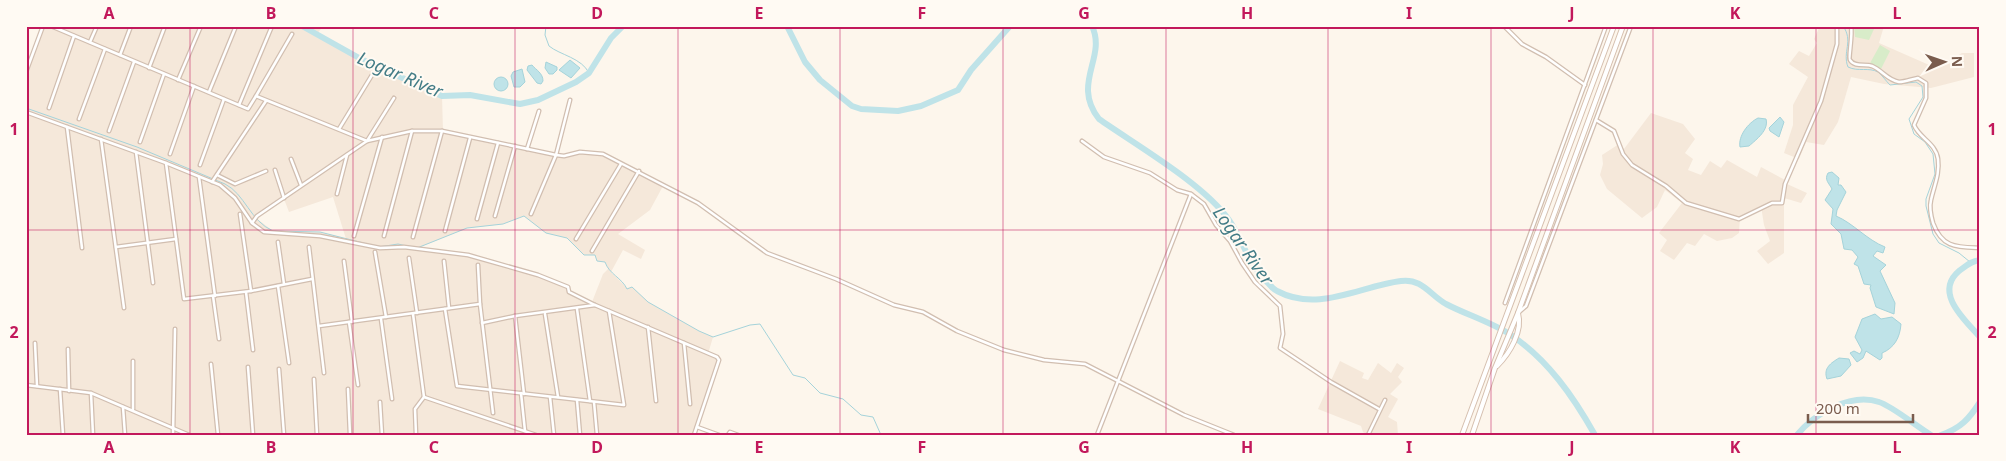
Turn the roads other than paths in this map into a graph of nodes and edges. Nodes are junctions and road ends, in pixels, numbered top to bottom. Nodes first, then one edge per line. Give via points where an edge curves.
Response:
1 (43, 26) edge
2 (51, 26) edge
3 (97, 26) edge
4 (131, 26) edge
5 (165, 26) edge
6 (200, 26) edge
7 (236, 26) edge
8 (272, 26) edge
9 (1504, 26) edge
10 (1606, 26) edge
11 (1614, 26) edge
12 (1624, 26) edge
13 (1631, 26) edge
14 (1838, 26) edge
15 (1851, 26) edge
16 (61, 28) edge
17 (292, 34) dead end
18 (74, 36) junction
19 (90, 42) junction
20 (105, 49) junction
21 (120, 55) junction
22 (134, 62) junction
23 (149, 68) junction
24 (26, 72) edge
25 (164, 74) junction
26 (372, 75) dead end
27 (178, 80) junction
28 (1585, 85) junction
29 (194, 86) junction
30 (1591, 90) junction
31 (209, 92) junction
32 (1599, 92) junction
33 (256, 96) junction
34 (394, 98) dead end
35 (224, 99) junction
36 (570, 100) dead end
37 (266, 101) junction
38 (238, 105) junction
39 (49, 108) dead end
40 (539, 111) dead end
41 (26, 112) edge
42 (79, 119) dead end
43 (1596, 120) junction
44 (67, 127) junction
45 (338, 130) junction
46 (412, 130) junction
47 (109, 131) dead end
48 (442, 131) junction
49 (382, 137) junction
50 (470, 138) junction
51 (101, 139) junction
52 (1082, 141) dead end
53 (140, 142) dead end
54 (367, 142) junction
55 (498, 142) junction
56 (515, 146) junction
57 (527, 149) junction
58 (136, 152) junction
59 (170, 154) dead end
60 (347, 155) junction
61 (556, 155) junction
62 (291, 159) dead end
63 (166, 163) junction
64 (621, 164) junction
65 (200, 165) dead end
66 (266, 170) dead end
67 (275, 170) dead end
68 (639, 171) junction
69 (217, 175) junction
70 (200, 177) junction
71 (213, 181) junction
72 (301, 185) junction
73 (336, 194) dead end
74 (1191, 194) junction
75 (284, 198) junction
76 (240, 214) dead end
77 (531, 214) dead end
78 (495, 216) dead end
79 (477, 219) dead end
80 (253, 222) junction
81 (445, 231) dead end
82 (354, 236) dead end
83 (384, 236) dead end
84 (413, 237) dead end
85 (176, 239) junction
86 (576, 239) dead end
87 (278, 242) dead end
88 (148, 243) junction
89 (116, 247) junction
90 (310, 247) dead end
91 (82, 248) dead end
92 (1980, 248) edge
93 (592, 251) dead end
94 (374, 252) dead end
95 (409, 258) dead end
96 (344, 261) dead end
97 (444, 261) dead end
98 (478, 265) dead end
99 (312, 279) junction
100 (153, 283) dead end
101 (284, 284) junction
102 (278, 286) junction
103 (251, 291) junction
104 (246, 292) junction
105 (214, 296) junction
106 (1505, 303) dead end
107 (480, 304) junction
108 (595, 305) junction
109 (124, 308) dead end
110 (449, 308) junction
111 (445, 309) junction
112 (577, 309) junction
113 (609, 311) junction
114 (1518, 313) junction
115 (415, 314) junction
116 (545, 314) junction
117 (515, 316) junction
118 (381, 318) junction
119 (386, 318) junction
120 (351, 322) junction
121 (482, 323) junction
122 (319, 326) junction
123 (648, 327) junction
124 (175, 330) dead end
125 (219, 339) dead end
126 (35, 343) dead end
127 (684, 343) junction
128 (68, 349) dead end
129 (253, 350) dead end
130 (133, 361) dead end
131 (289, 363) dead end
132 (211, 364) dead end
133 (248, 367) dead end
134 (279, 368) dead end
135 (1495, 368) junction
136 (324, 373) dead end
137 (314, 379) dead end
138 (1118, 380) junction
139 (358, 384) dead end
140 (26, 385) edge
141 (37, 386) junction
142 (60, 389) junction
143 (348, 389) dead end
144 (491, 390) junction
145 (70, 391) junction
146 (91, 393) junction
147 (523, 393) junction
148 (550, 397) junction
149 (424, 398) junction
150 (558, 398) junction
151 (392, 399) dead end
152 (577, 400) junction
153 (1385, 400) dead end
154 (656, 401) dead end
155 (380, 402) dead end
156 (592, 402) junction
157 (690, 404) dead end
158 (123, 407) junction
159 (1380, 409) junction
160 (133, 410) junction
161 (493, 413) dead end
162 (697, 427) junction
163 (172, 428) junction
164 (525, 431) junction
165 (1233, 434) edge
166 (62, 435) edge
167 (94, 435) edge
168 (125, 435) edge
169 (172, 435) edge
170 (189, 435) edge
171 (218, 435) edge
172 (254, 435) edge
173 (284, 435) edge
174 (317, 435) edge
175 (350, 435) edge
176 (382, 435) edge
177 (416, 435) edge
178 (536, 435) edge
179 (554, 435) edge
180 (580, 435) edge
181 (597, 435) edge
182 (694, 435) edge
183 (719, 435) edge
184 (728, 435) edge
185 (738, 435) edge
186 (1097, 435) edge
187 (1368, 435) edge
188 (1462, 435) edge
189 (1472, 435) edge

1 - 24 street
2 - 16 street
3 - 19 street
4 - 21 street
5 - 23 street
6 - 27 street
7 - 31 street
8 - 38 street
9 - 28 street via 1522,44
10 - 28 street
11 - 30 main road
12 - 32 main road
13 - 43 street
14 - 43 street via 1837,44 1821,101 1785,184 1782,203 1772,203 1739,219 1686,203 1632,165 1623,154 1614,132
15 - 92 street via 1850,61 1871,66 1893,80 1900,82 1918,78 1926,83 1926,98 1914,125 1938,157 1938,174 1930,205 1933,223 1941,239 1950,244
16 - 18 street
17 - 33 street
18 - 19 street
18 - 39 street
19 - 20 street
20 - 21 street
20 - 42 street
21 - 22 street
22 - 23 street
22 - 47 street
23 - 25 street
25 - 27 street
25 - 53 street
26 - 45 street
27 - 29 street
28 - 106 street
29 - 31 street
29 - 59 street
30 - 32 main road
30 - 188 main road
31 - 35 street
32 - 114 main road
33 - 37 street
33 - 38 street via 248,108
34 - 54 street
35 - 38 street
35 - 65 street
36 - 61 street
37 - 45 street
37 - 69 street
40 - 57 street
41 - 44 street
43 - 114 street via 1526,306
44 - 51 street
44 - 91 street
45 - 54 street
46 - 48 street
46 - 49 street
46 - 83 street
48 - 50 street
48 - 84 street
49 - 54 street
49 - 82 street
50 - 55 street
50 - 81 street
51 - 58 street
51 - 89 street
52 - 74 street via 1104,157 1150,173 1177,190
54 - 60 street
55 - 56 street
55 - 79 street
56 - 57 street
56 - 78 street
57 - 61 street
58 - 63 street
58 - 88 street
60 - 72 street
60 - 73 street
61 - 64 street via 592,152
61 - 77 street
62 - 72 street
63 - 70 street
63 - 85 street
64 - 68 street
64 - 86 street
66 - 69 street via 236,184
67 - 75 street
68 - 93 street
68 - 138 street via 698,203 767,253 894,305 923,312 957,331 1004,350 1044,360 1085,364
69 - 71 street
70 - 71 street
70 - 105 street
71 - 80 street via 228,190
72 - 75 street
74 - 138 street
74 - 159 street via 1204,204 1255,282 1280,306 1283,328 1280,348
75 - 80 street
76 - 103 street
80 - 108 street via 271,233 320,236 380,248 404,247 468,255 538,275 568,287 569,292
85 - 88 street
85 - 105 street via 184,299
87 - 101 street
88 - 89 street
88 - 100 street
89 - 109 street
90 - 99 street
94 - 119 street
95 - 115 street
96 - 120 street
97 - 110 street
98 - 107 street
99 - 101 street
99 - 122 street
101 - 102 street
102 - 103 street
102 - 131 street
103 - 104 street
104 - 105 street
104 - 129 street
105 - 125 street
107 - 110 street
107 - 121 street
108 - 112 street
108 - 113 street
110 - 111 street
111 - 115 street
111 - 144 street via 457,386
112 - 116 street
112 - 156 street
113 - 123 street
113 - 156 street via 624,406
114 - 135 main road
114 - 135 main road via 1521,323 1505,358
115 - 119 street
115 - 149 street
116 - 117 street
116 - 150 street
117 - 121 street
117 - 147 street
118 - 119 street
118 - 120 street
118 - 151 street
120 - 122 street
120 - 139 street
121 - 144 street
122 - 136 street
123 - 127 street
123 - 154 street
124 - 163 street
126 - 141 street
127 - 157 street
127 - 162 street via 719,358
128 - 145 street
130 - 160 street
132 - 171 street
133 - 172 street
134 - 173 street
135 - 189 main road
137 - 174 street
138 - 165 street via 1184,415
138 - 186 street
140 - 141 street
141 - 142 street
142 - 145 street
142 - 166 street
143 - 175 street
144 - 147 street
144 - 161 street
145 - 146 street
146 - 158 street
146 - 167 street
147 - 148 street
147 - 164 street
148 - 150 street
148 - 179 street
149 - 164 street
149 - 177 street via 416,409
150 - 152 street
152 - 156 street
152 - 180 street
153 - 159 street
155 - 176 street
156 - 181 street
158 - 160 street
158 - 168 street
159 - 187 street
160 - 163 street
162 - 182 street
162 - 183 street
163 - 169 street
163 - 170 street
164 - 178 street
184 - 185 street via 730,432

